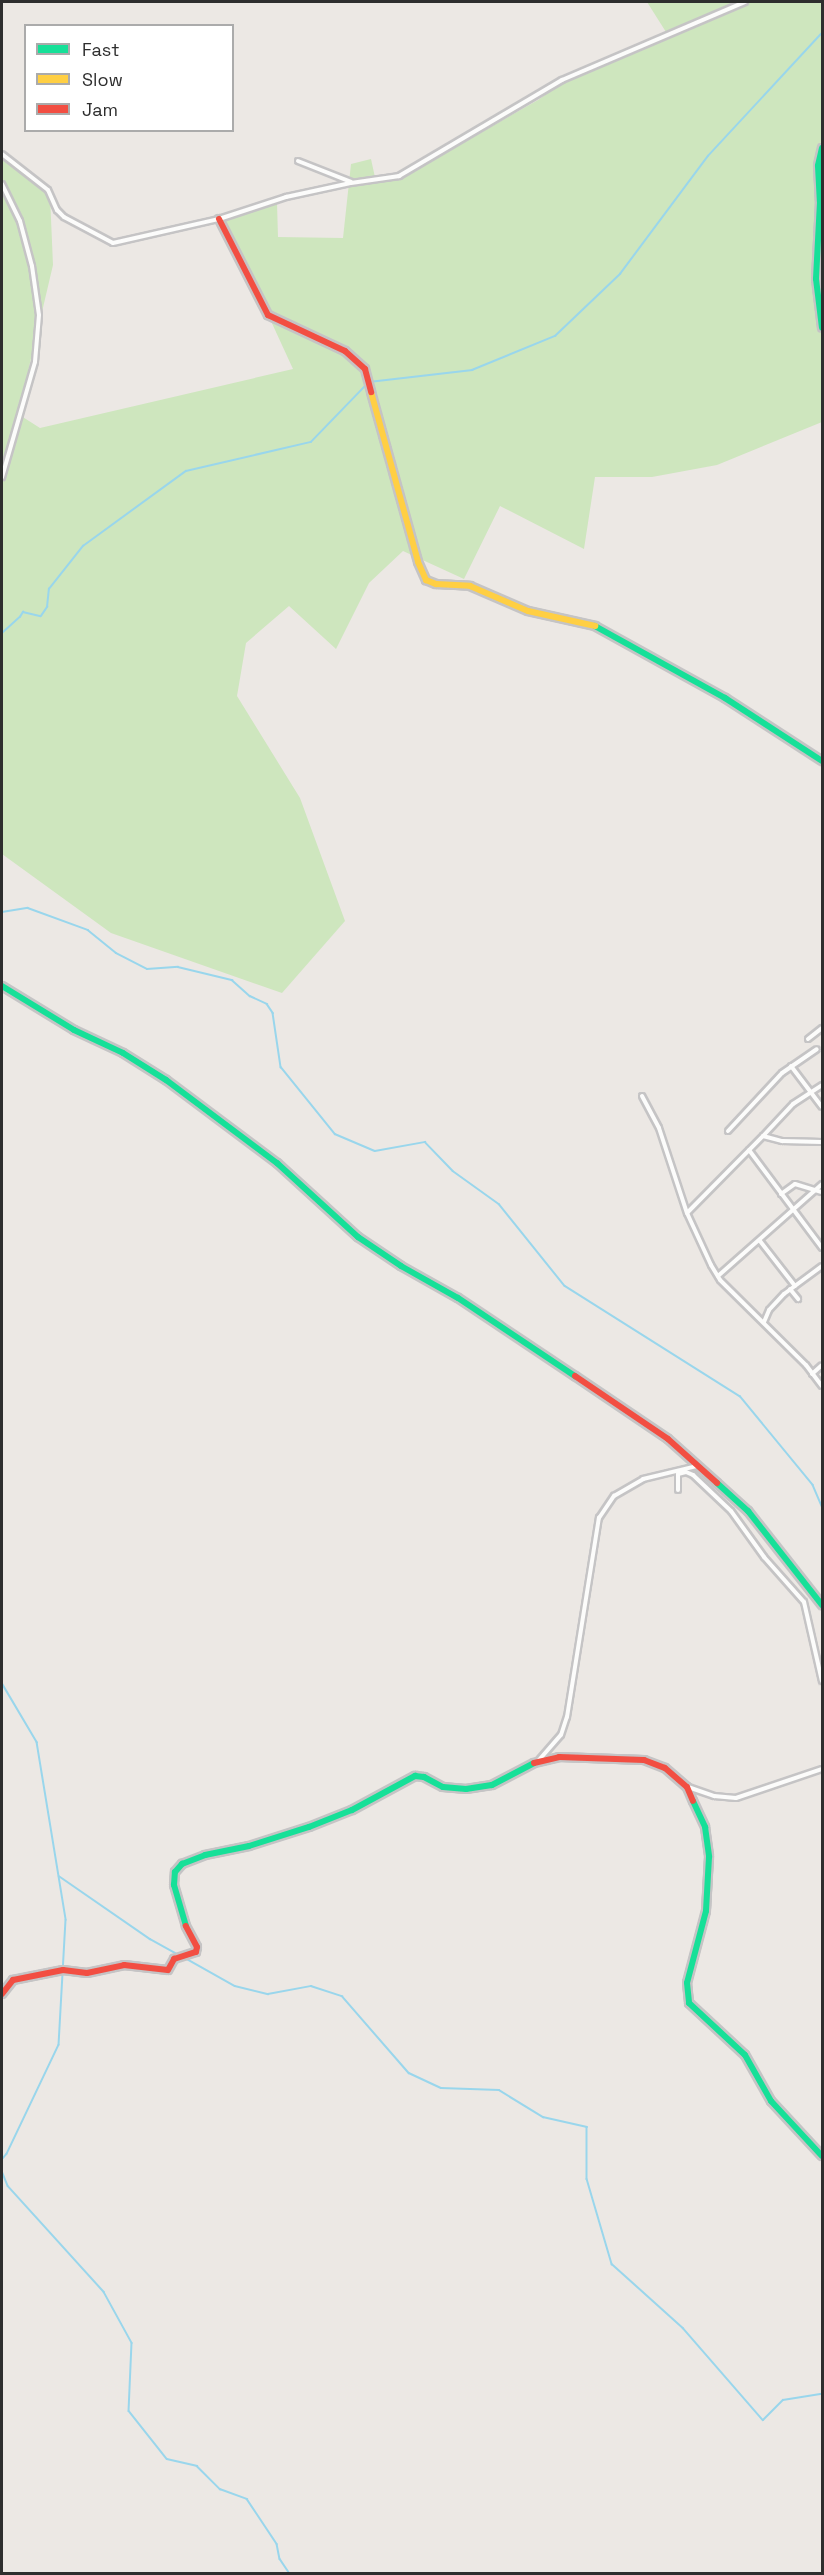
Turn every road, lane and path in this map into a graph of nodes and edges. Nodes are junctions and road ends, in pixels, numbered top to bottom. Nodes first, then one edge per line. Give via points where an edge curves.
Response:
1 (745, 2) edge
2 (822, 148) edge
3 (2, 154) edge
4 (298, 161) dead end
5 (351, 183) junction
6 (2, 184) edge
7 (219, 219) junction
8 (822, 328) edge
9 (2, 477) edge
10 (822, 761) edge
11 (2, 986) edge
12 (822, 1028) edge
13 (808, 1039) dead end
14 (817, 1049) dead end
15 (791, 1066) junction
16 (822, 1085) edge
17 (812, 1091) junction
18 (642, 1096) dead end
19 (822, 1107) edge
20 (728, 1131) dead end
21 (763, 1136) junction
22 (822, 1142) edge
23 (749, 1150) junction
24 (822, 1184) edge
25 (814, 1191) junction
26 (822, 1192) edge
27 (781, 1194) junction
28 (793, 1209) junction
29 (687, 1213) junction
30 (816, 1237) junction
31 (822, 1238) edge
32 (760, 1241) junction
33 (822, 1248) edge
34 (822, 1266) edge
35 (718, 1276) junction
36 (793, 1288) junction
37 (798, 1299) dead end
38 (764, 1322) junction
39 (822, 1365) edge
40 (812, 1374) junction
41 (822, 1386) edge
42 (699, 1465) junction
43 (678, 1490) dead end
44 (822, 1605) edge
45 (822, 1682) edge
46 (538, 1761) junction
47 (822, 1769) edge
48 (687, 1787) junction
49 (2, 1994) edge
50 (822, 2156) edge

1 - 5 street via 562,80 399,176
2 - 8 street via 818,166 816,279
3 - 7 street via 48,190 64,218 113,243
4 - 5 street
5 - 7 street via 286,197
6 - 9 street via 20,221 39,315 35,362
7 - 10 street via 268,315 345,351 365,369 426,580 470,586 528,611 592,625 725,698
11 - 42 street via 166,1080 277,1163 358,1237 458,1298 635,1416
12 - 13 street
14 - 15 street
15 - 17 street
15 - 20 street
16 - 17 street
17 - 19 street
17 - 21 street via 793,1104
18 - 29 street via 659,1128
21 - 22 street
21 - 23 street
23 - 27 street
23 - 29 street
24 - 25 street
25 - 26 street
25 - 27 street via 795,1184
25 - 28 street
27 - 28 street
28 - 30 street
28 - 32 street
29 - 35 street
30 - 31 street
30 - 33 street
32 - 35 street
32 - 36 street
34 - 36 street
35 - 38 street
36 - 37 street
36 - 38 street via 769,1310
38 - 40 street
39 - 40 street
40 - 41 street
42 - 44 street via 763,1527
42 - 46 street via 643,1479 614,1496 600,1518 567,1717 561,1735
43 - 45 street via 678,1474 693,1475 731,1511 764,1557 804,1602
46 - 48 street via 560,1757 644,1760 665,1768
46 - 49 street via 480,1788 443,1788 415,1776 345,1813 182,1864 175,1872 174,1885 196,1952 174,1959 168,1970 124,1965 87,1973 63,1970 22,1977 9,1982
47 - 48 street via 736,1798
48 - 50 street via 704,1821 709,1874 706,1911 687,1983 689,2003 745,2055 771,2101

